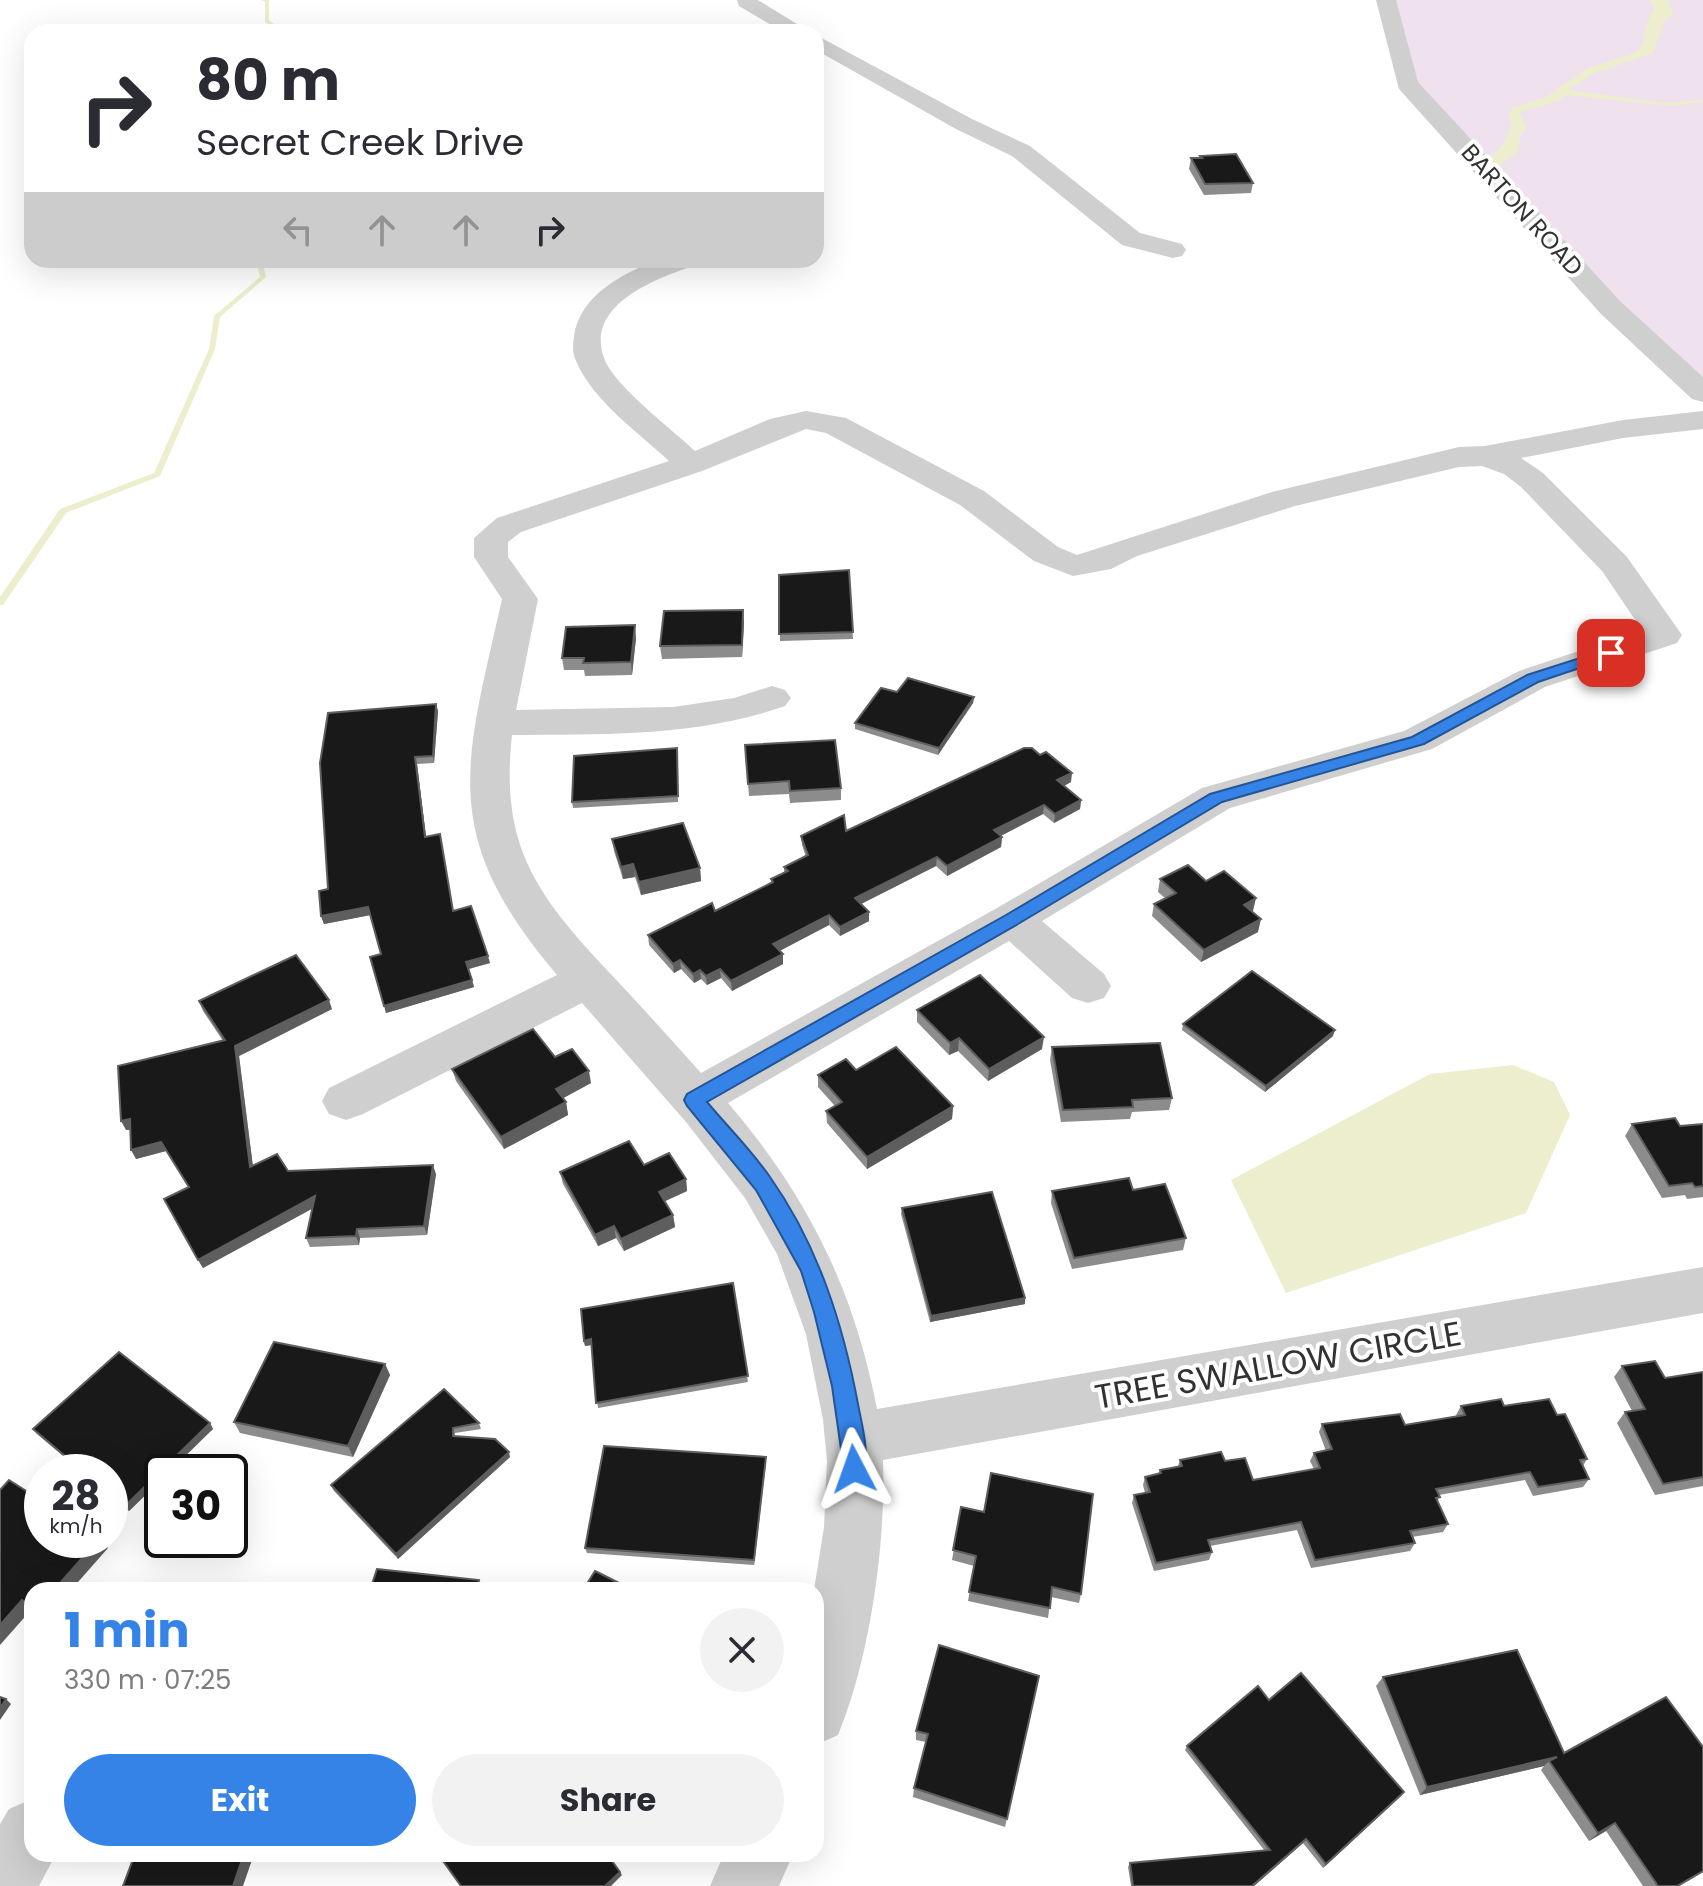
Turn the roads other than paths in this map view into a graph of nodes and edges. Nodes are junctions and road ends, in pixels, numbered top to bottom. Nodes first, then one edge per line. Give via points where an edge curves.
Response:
1 (1386, 0) edge
2 (746, 2) edge
3 (785, 24) edge
4 (824, 45) edge
5 (1173, 250) dead end
6 (660, 268) edge
7 (1703, 393) edge
8 (1703, 420) edge
9 (1485, 456) junction
10 (691, 464) junction
11 (772, 698) dead end
12 (495, 723) junction
13 (1012, 919) junction
14 (589, 979) junction
15 (1088, 986) dead end
16 (694, 1100) junction
17 (346, 1101) dead end
18 (1703, 1290) edge
19 (853, 1439) junction
20 (824, 1682) edge
21 (24, 1846) edge
22 (756, 1862) edge
23 (2, 1886) edge
24 (744, 1886) edge

1 - 7 street, BARTON ROAD via 1407,84 1611,308
2 - 3 street
4 - 5 street via 1021,151 1131,239
6 - 10 street via 605,300 591,320 589,361
8 - 9 street via 1623,429
9 - 10 street via 1459,457 1284,499 1099,562 1073,566 1046,554 972,498 835,425 806,420 781,426
9 - 13 street via 1515,467 1543,491 1615,564 1664,635 1532,679 1418,740 1216,798
10 - 12 street via 509,525 491,538 491,557 520,599
11 - 12 street via 722,715
12 - 14 street via 490,803 496,841 529,908
13 - 15 street
13 - 16 street
14 - 16 street
14 - 17 street
16 - 19 street via 763,1184 811,1269
18 - 19 street, TREE SWALLOW CIRCLE
19 - 20 street via 855,1498 843,1610
21 - 23 street
22 - 24 street

